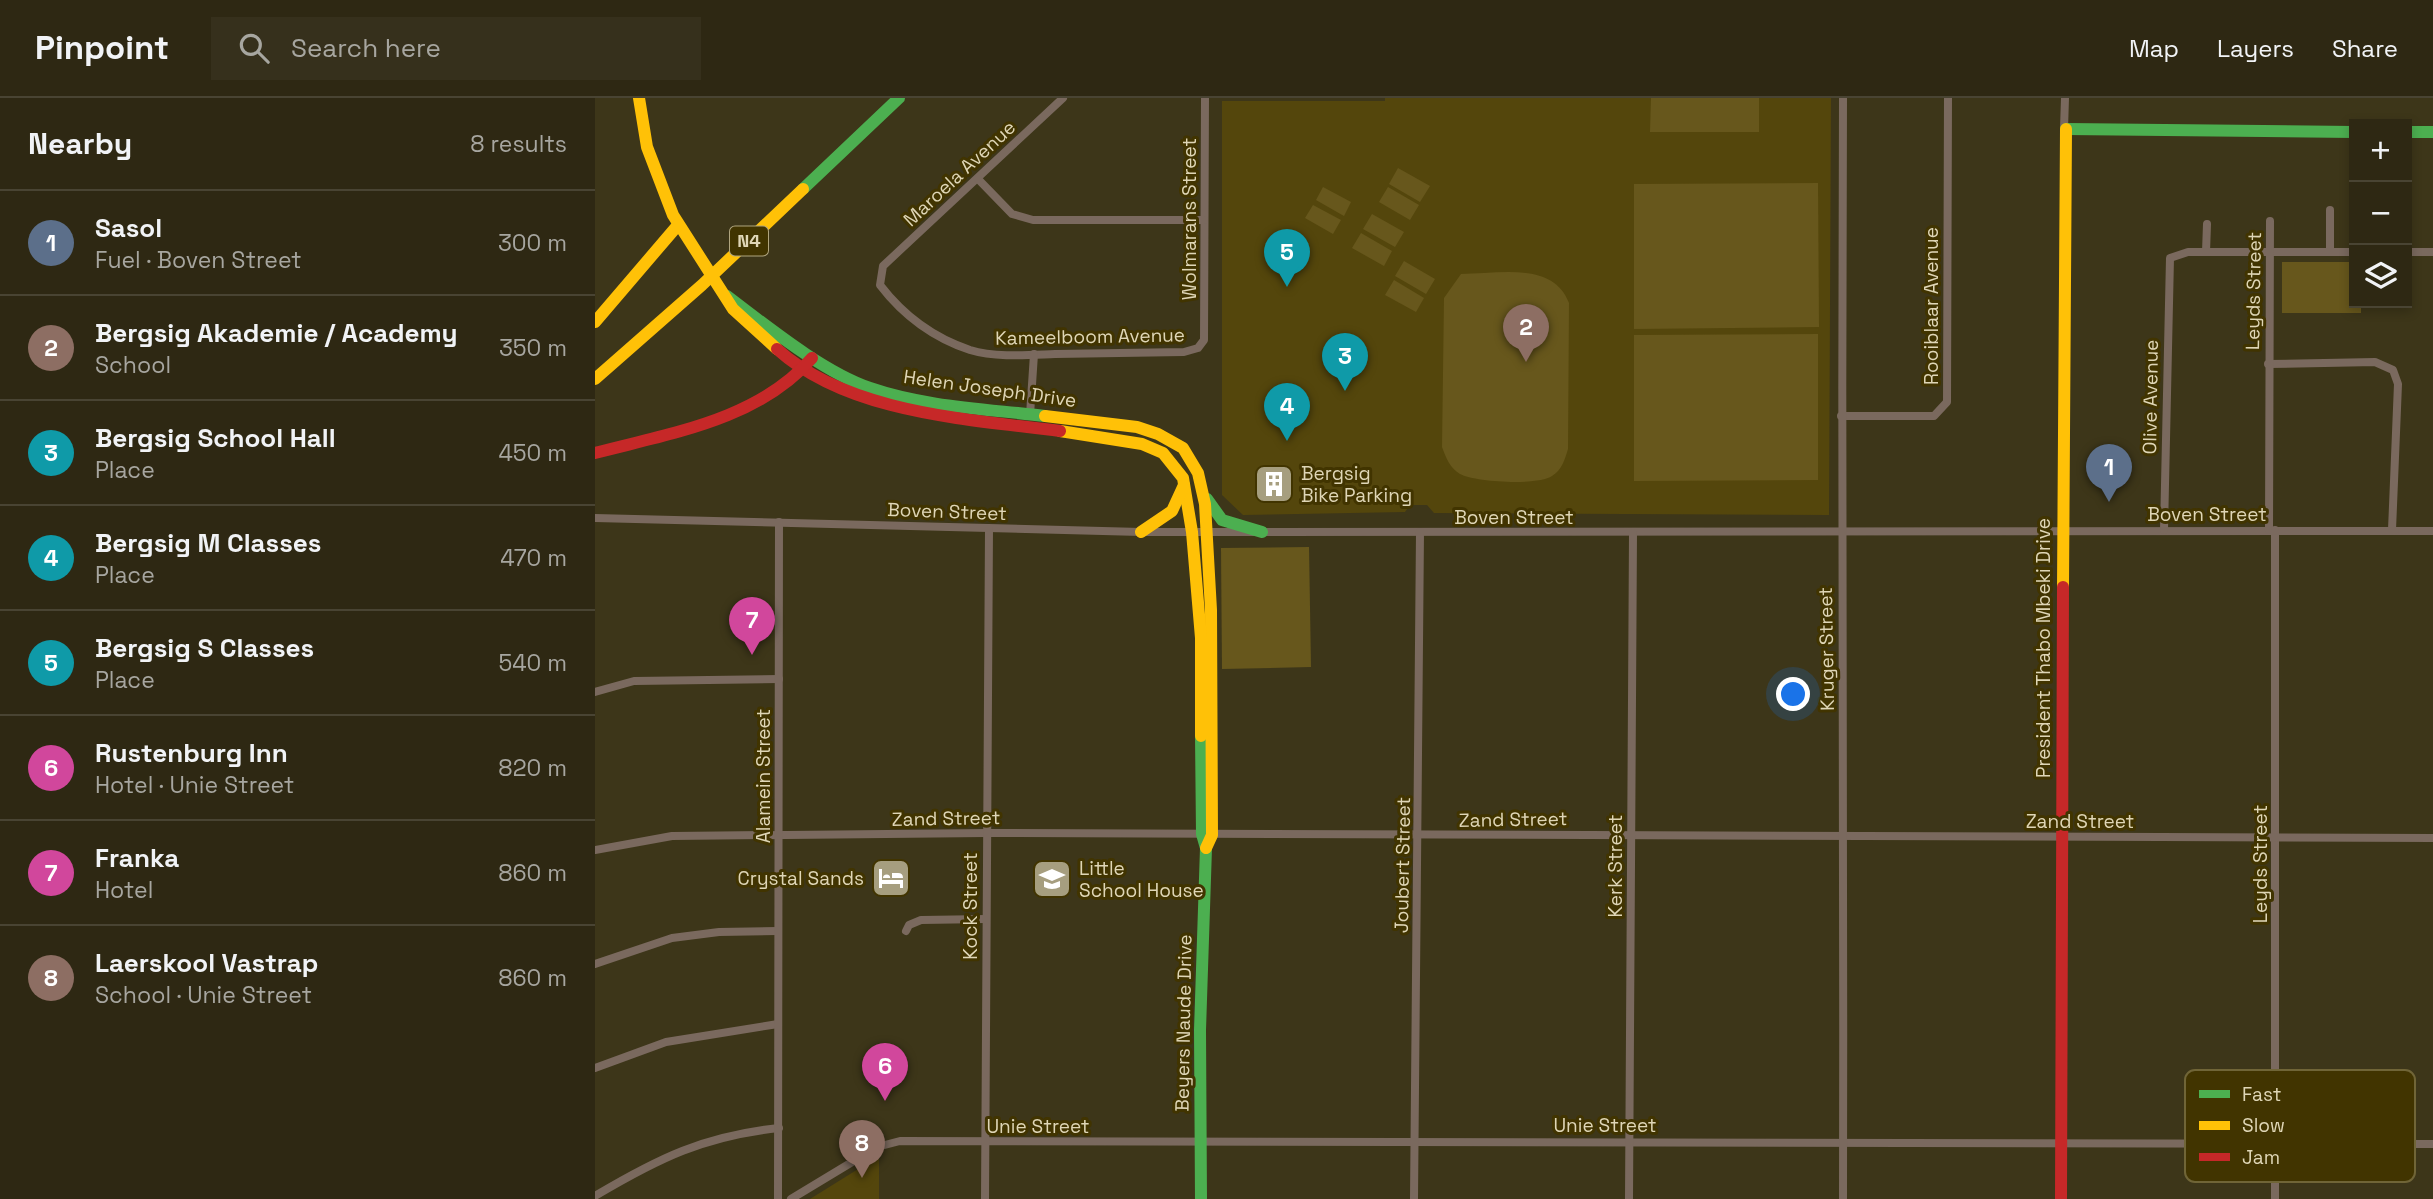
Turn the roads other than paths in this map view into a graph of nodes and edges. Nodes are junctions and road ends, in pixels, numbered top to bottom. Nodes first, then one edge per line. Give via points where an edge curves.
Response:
1 (639, 98) edge
2 (898, 98) edge
3 (1063, 98) edge
4 (1205, 98) edge
5 (1843, 98) edge
6 (1948, 98) edge
7 (2063, 98) edge
8 (2064, 129) junction
9 (2349, 132) edge
10 (2412, 132) edge
11 (2433, 132) edge
12 (978, 179) junction
13 (2330, 210) dead end
14 (1204, 220) junction
15 (2270, 221) dead end
16 (2207, 224) dead end
17 (678, 225) junction
18 (2330, 251) junction
19 (2207, 252) junction
20 (2270, 252) junction
21 (2349, 252) edge
22 (2412, 252) edge
23 (2433, 252) edge
24 (880, 273) joint
25 (595, 322) edge
26 (1204, 340) joint
27 (1034, 355) junction
28 (809, 363) junction
29 (2268, 364) junction
30 (595, 379) edge
31 (1028, 413) junction
32 (1841, 416) junction
33 (1042, 428) junction
34 (595, 453) edge
35 (1184, 484) junction
36 (1205, 496) junction
37 (595, 519) edge
38 (779, 522) junction
39 (989, 529) junction
40 (1841, 530) junction
41 (2062, 530) junction
42 (2164, 530) junction
43 (2272, 530) junction
44 (2392, 530) junction
45 (1207, 531) junction
46 (2433, 531) edge
47 (1142, 532) junction
48 (1192, 532) junction
49 (1262, 532) junction
50 (1420, 532) junction
51 (1633, 533) junction
52 (779, 679) junction
53 (595, 692) edge
54 (986, 833) junction
55 (1207, 834) junction
56 (1631, 834) junction
57 (778, 836) junction
58 (1419, 836) junction
59 (2062, 836) junction
60 (1844, 837) junction
61 (2433, 838) edge
62 (2276, 839) junction
63 (595, 850) edge
64 (986, 919) junction
65 (777, 931) junction
66 (906, 931) dead end
67 (595, 964) edge
68 (778, 1024) junction
69 (595, 1069) edge
70 (2275, 1070) edge
71 (779, 1128) junction
72 (1415, 1140) junction
73 (985, 1141) junction
74 (1629, 1141) junction
75 (2062, 1141) junction
76 (1201, 1143) junction
77 (1843, 1143) junction
78 (2185, 1143) edge
79 (2415, 1144) edge
80 (2433, 1144) edge
81 (595, 1196) edge
82 (778, 1199) edge
83 (791, 1199) edge
84 (985, 1199) edge
85 (1201, 1199) edge
86 (1414, 1199) edge
87 (1629, 1199) edge
88 (1843, 1199) edge
89 (2061, 1199) edge

1 - 17 main road, Helen Joseph Drive via 647,154
2 - 30 main road, N4 via 702,285
3 - 12 street, Maroela Avenue
4 - 14 street, Wolmarans Street
5 - 32 street, Kruger Street
6 - 32 street, Rooiblaar Avenue via 1945,408 1934,416
7 - 8 street, President Thabo Mbeki Drive
8 - 9 main road
8 - 41 main road, President Thabo Mbeki Drive
10 - 11 main road
12 - 14 street via 1012,214 1034,220
12 - 24 street, Maroela Avenue
13 - 18 street
14 - 26 street, Wolmarans Street
15 - 20 street, Leyds Street
16 - 19 street
17 - 25 main road
17 - 28 main road, Helen Joseph Drive via 724,292
18 - 20 street
18 - 21 street
19 - 20 street
19 - 42 street, Olive Avenue via 2180,252 2168,264
20 - 29 street, Leyds Street
22 - 23 street
24 - 27 street, Kameelboom Avenue via 880,285 894,302 949,341 985,353
26 - 27 street, Kameelboom Avenue via 1198,348 1184,352
27 - 31 street
28 - 31 main road, Helen Joseph Drive via 889,394
28 - 33 main road, Helen Joseph Drive via 841,389 889,407
28 - 34 main road via 747,408
29 - 43 street, Leyds Street
29 - 44 street via 2375,362 2393,370 2398,384
31 - 33 street
31 - 36 main road, Helen Joseph Drive via 1159,433 1187,452
32 - 40 street, Kruger Street
33 - 35 main road, Helen Joseph Drive via 1142,444 1169,460
35 - 47 main road via 1172,511
35 - 48 main road, Helen Joseph Drive
36 - 45 main road, Helen Joseph Drive
36 - 49 main road via 1222,520
37 - 38 street, Boven Street
38 - 39 street, Boven Street
38 - 52 street, Alamein Street
39 - 47 street, Boven Street
39 - 54 street, Kock Street
40 - 41 street, Boven Street
40 - 51 street, Boven Street
40 - 60 street, Kruger Street
41 - 42 street, Boven Street
41 - 59 main road, President Thabo Mbeki Drive
42 - 43 street, Boven Street
43 - 44 street, Boven Street
43 - 62 street, Leyds Street
44 - 46 street, Boven Street
45 - 48 street, Boven Street
45 - 49 street, Boven Street
45 - 55 main road, Beyers Naude Drive via 1213,637
47 - 48 street, Boven Street
48 - 55 main road, Beyers Naude Drive via 1201,638
49 - 50 street, Boven Street
50 - 51 street, Boven Street
50 - 58 street, Joubert Street
51 - 56 street, Kerk Street
52 - 53 street via 634,681
52 - 57 street, Alamein Street
54 - 55 street, Zand Street
54 - 57 street, Zand Street
54 - 64 street, Kock Street
55 - 58 street, Zand Street
55 - 76 main road, Beyers Naude Drive
56 - 58 street, Zand Street
56 - 60 street, Zand Street
56 - 74 street, Kerk Street
57 - 63 street, Zand Street via 672,836
57 - 65 street, Alamein Street
58 - 72 street, Joubert Street
59 - 60 street, Zand Street
59 - 62 street, Zand Street
59 - 75 main road, President Thabo Mbeki Drive
60 - 77 street, Kruger Street
61 - 62 street, Zand Street
62 - 70 street, Leyds Street
64 - 66 street via 921,920
64 - 73 street, Kock Street
65 - 67 street via 672,938
65 - 68 street, Alamein Street
68 - 69 street via 666,1042
68 - 71 street, Alamein Street
71 - 81 street via 734,1133 684,1148
71 - 82 street, Alamein Street
72 - 74 street, Unie Street
72 - 76 street, Unie Street
72 - 86 street, Joubert Street
73 - 76 street, Unie Street
73 - 83 street, Unie Street via 884,1144
73 - 84 street, Kock Street
74 - 77 street, Unie Street
74 - 87 street, Kerk Street
75 - 77 street, Unie Street
75 - 78 street, Unie Street
75 - 89 main road, President Thabo Mbeki Drive
76 - 85 main road, Beyers Naude Drive
77 - 88 street, Kruger Street
79 - 80 street, Unie Street

